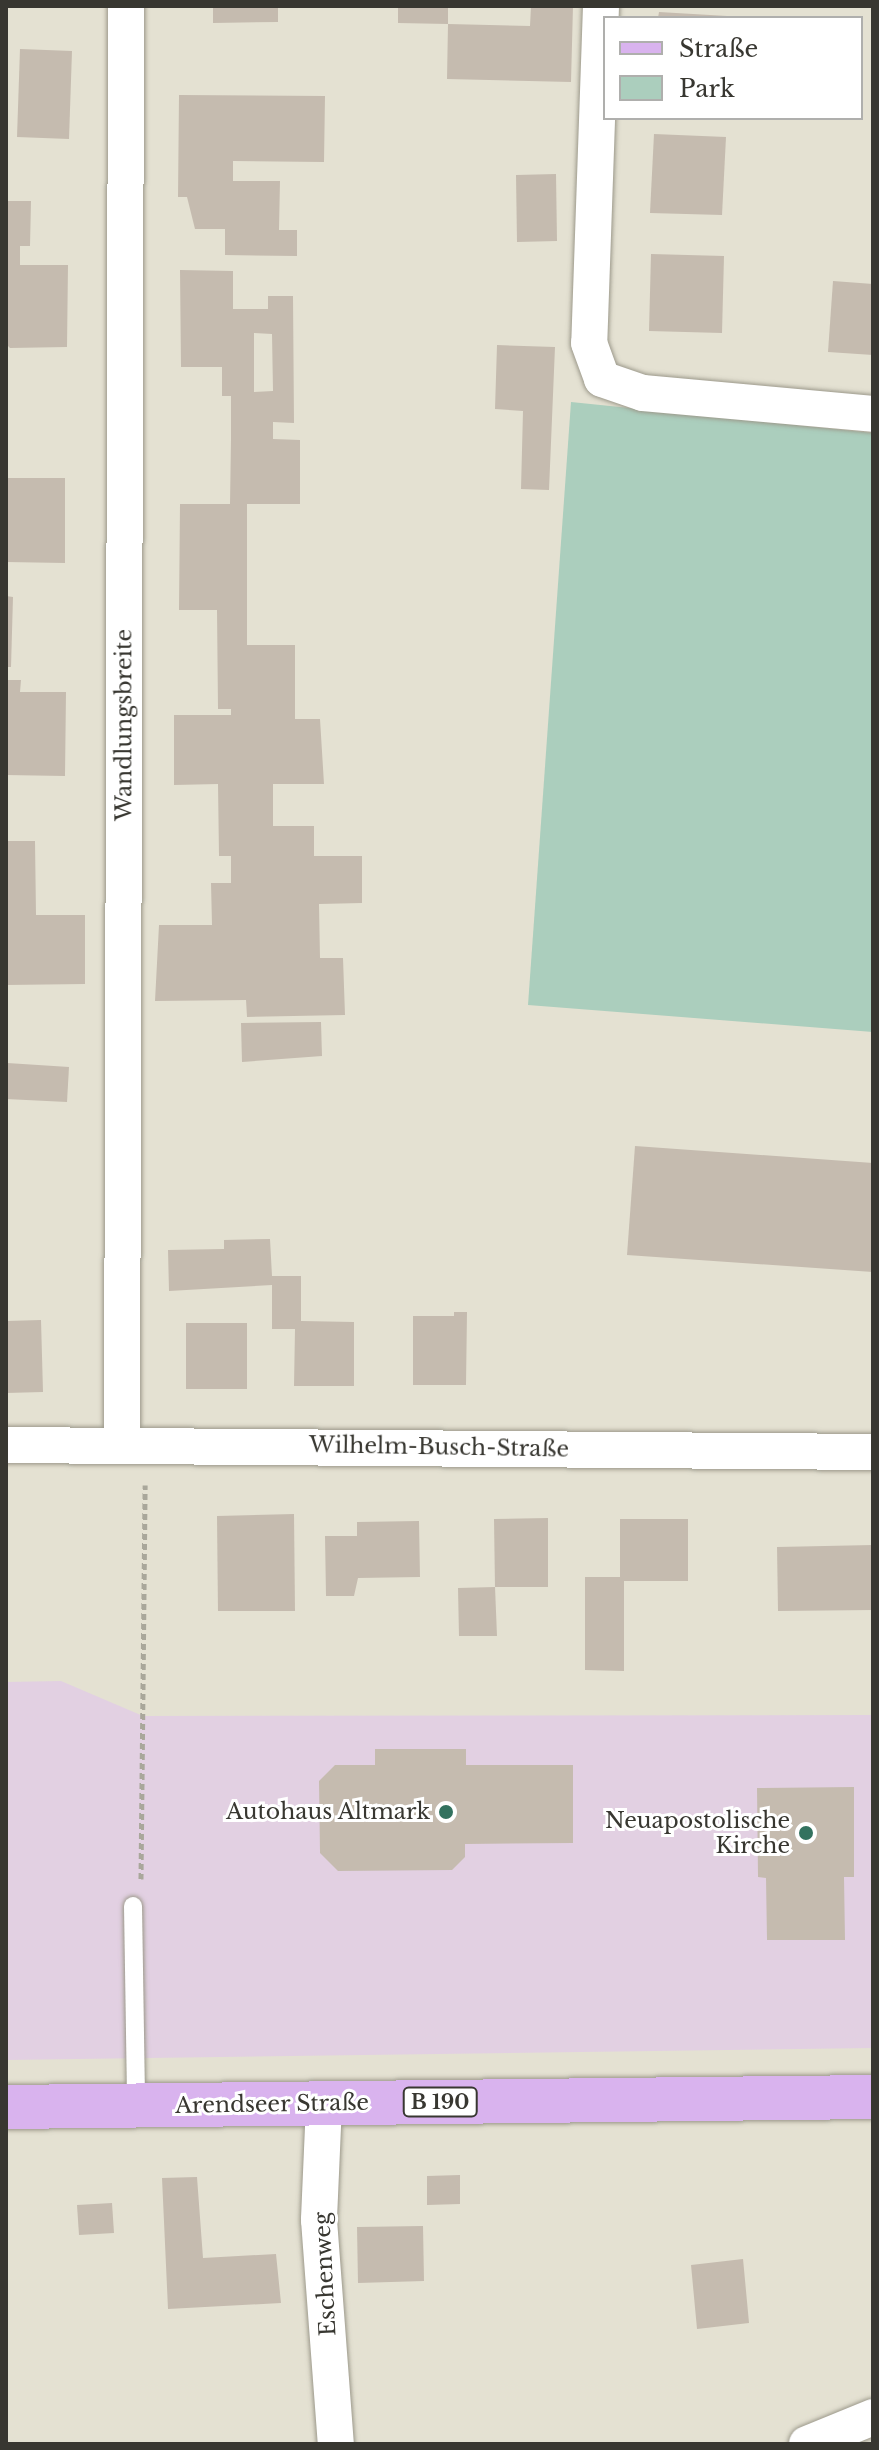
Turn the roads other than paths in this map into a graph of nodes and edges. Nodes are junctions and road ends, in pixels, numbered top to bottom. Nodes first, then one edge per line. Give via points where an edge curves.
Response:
1 (126, 6) edge
2 (601, 6) edge
3 (873, 414) edge
4 (134, 1444) junction
5 (6, 1445) edge
6 (873, 1452) edge
7 (133, 1906) road end
8 (873, 2097) edge
9 (324, 2104) junction
10 (136, 2106) junction
11 (6, 2107) edge
12 (873, 2417) edge
13 (336, 2444) edge
14 (807, 2444) edge

1 - 4 street, Wandlungsbreite
2 - 3 street via 589,343 602,379 619,387
4 - 5 street, Wilhelm-Busch-Straße
4 - 6 street, Wilhelm-Busch-Straße
7 - 10 lane
8 - 9 main road, Arendseer Straße / B 190
9 - 10 main road, Arendseer Straße / B 190
9 - 13 street, Eschenweg via 319,2220
10 - 11 main road, Arendseer Straße / B 190
12 - 14 street

